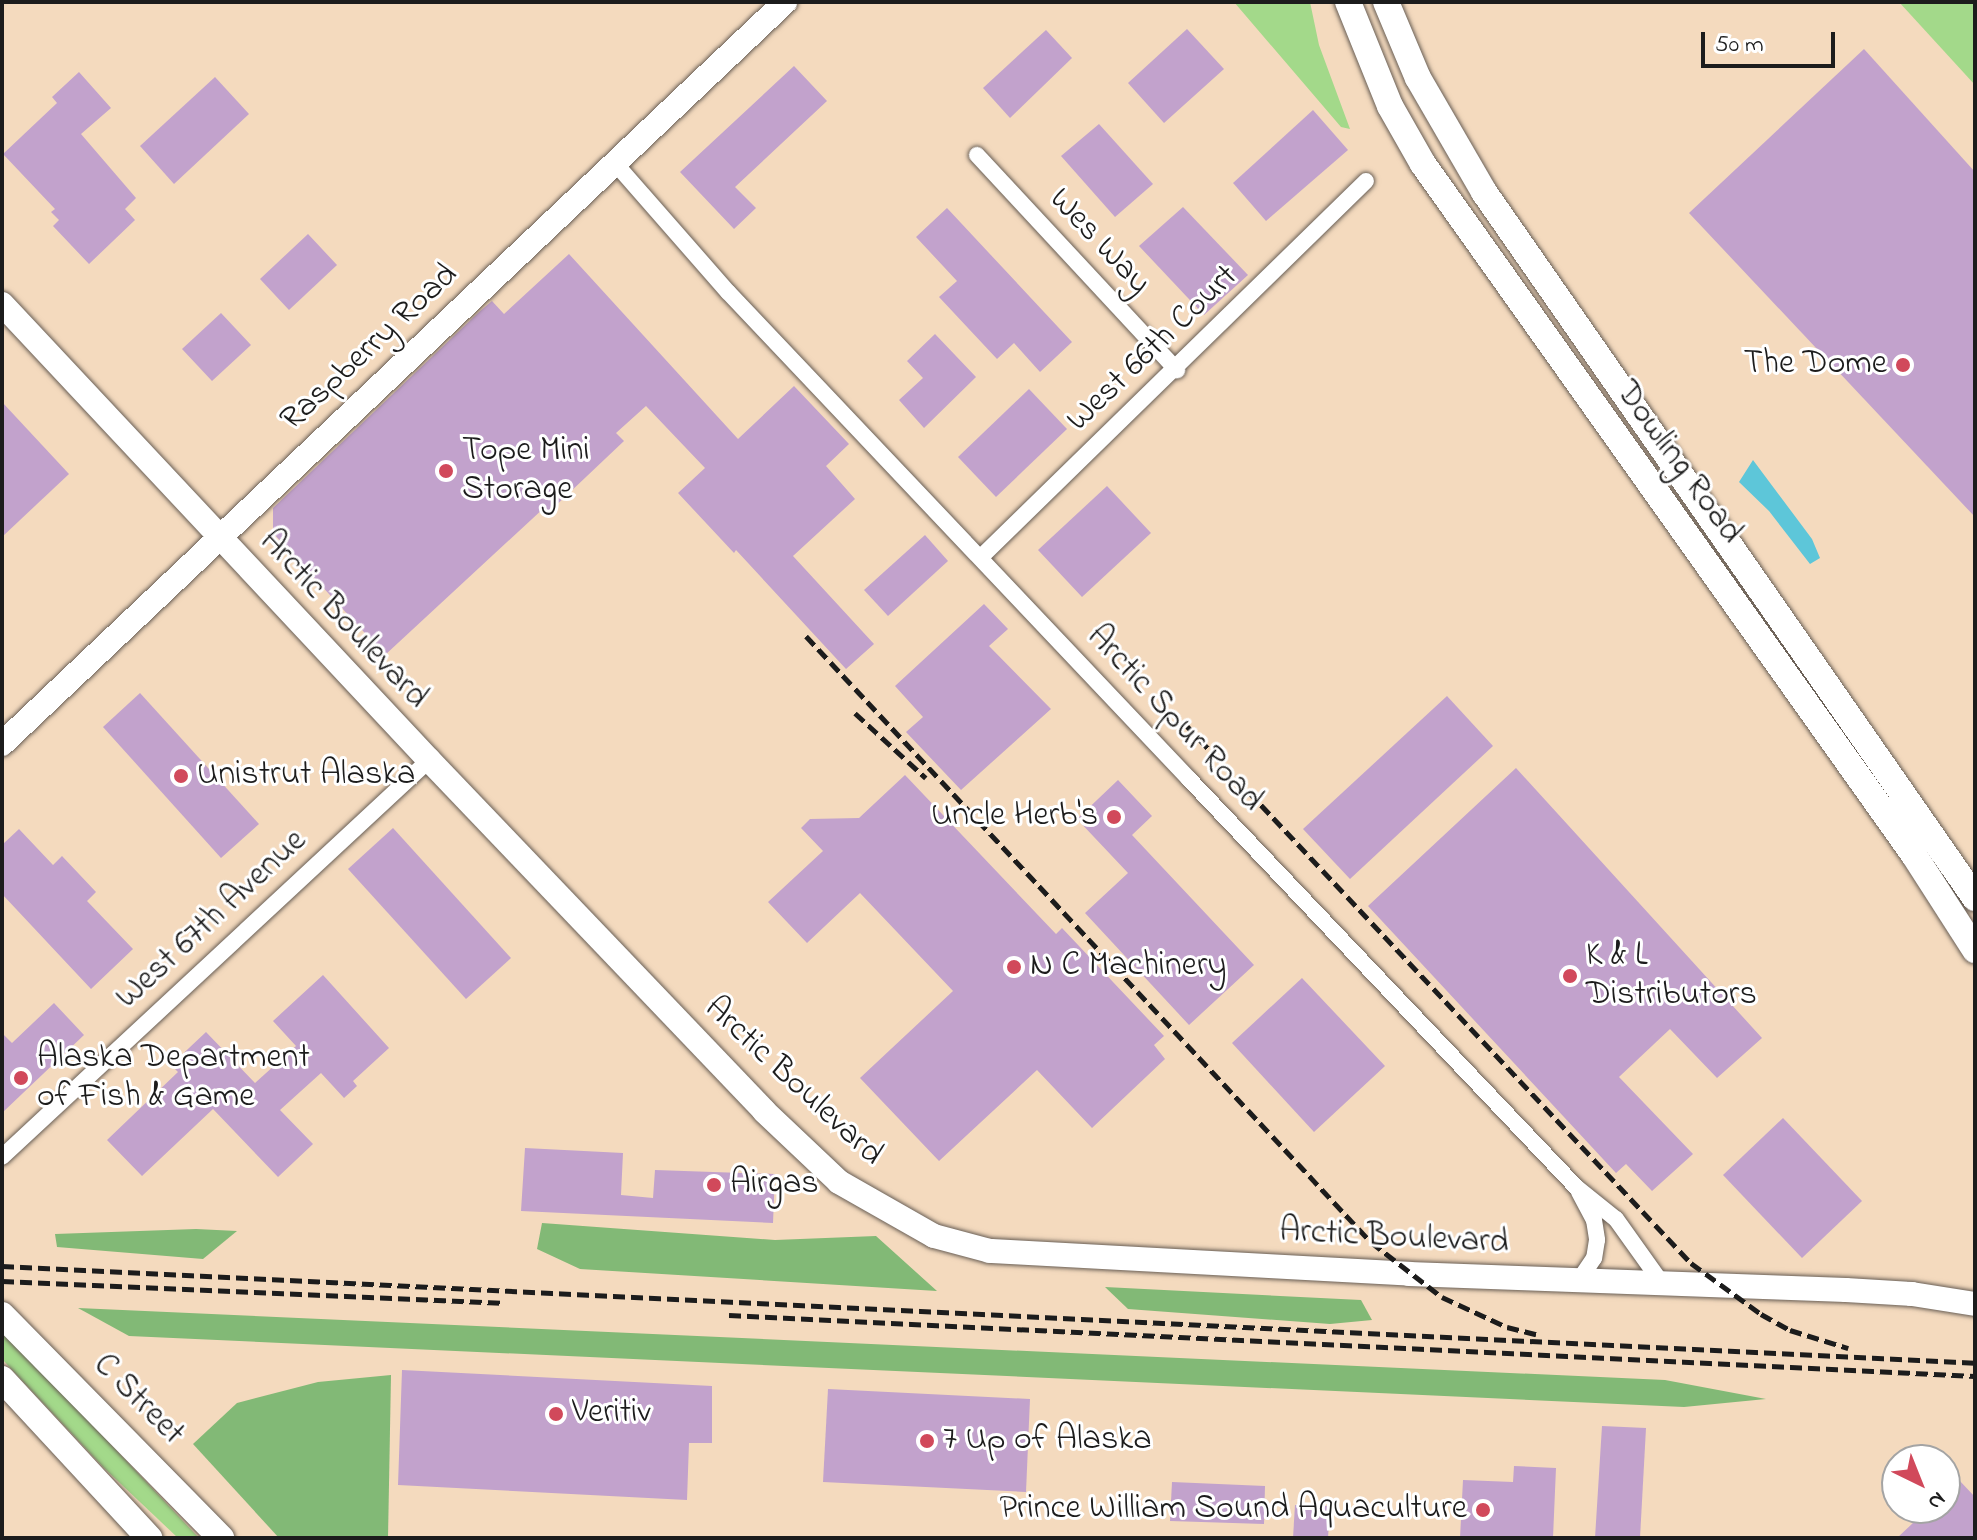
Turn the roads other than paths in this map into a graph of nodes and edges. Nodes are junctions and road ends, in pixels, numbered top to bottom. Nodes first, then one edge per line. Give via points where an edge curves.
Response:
1 (785, 2) edge
2 (1348, 2) edge
3 (1386, 2) edge
4 (977, 155) dead end
5 (615, 163) junction
6 (1366, 181) dead end
7 (2, 304) edge
8 (1177, 370) junction
9 (220, 537) junction
10 (981, 557) junction
11 (2, 744) edge
12 (429, 760) junction
13 (1975, 898) edge
14 (1975, 950) edge
15 (2, 1157) edge
16 (1576, 1187) junction
17 (1580, 1279) junction
18 (1661, 1282) junction
19 (1975, 1304) edge
20 (2, 1315) edge
21 (2, 1379) edge
22 (149, 1538) edge
23 (221, 1538) edge

1 - 5 main road, Raspberry Road
2 - 14 main road, Dowling Road via 1390,106 1423,164 1914,855
3 - 13 main road, Dowling Road via 1418,78 1484,192
4 - 8 street, Wes Way
5 - 9 main road, Raspberry Road
5 - 10 street, Arctic Spur Road via 728,292
6 - 8 street, West 66th Court
7 - 9 main road, Arctic Boulevard
8 - 10 street, West 66th Court
9 - 11 main road, Raspberry Road
9 - 12 main road, Arctic Boulevard
10 - 16 street, Arctic Spur Road
12 - 15 street, West 67th Avenue
12 - 17 main road, Arctic Boulevard via 764,1111 839,1182 934,1236 990,1251
16 - 17 street, Arctic Spur Road via 1594,1220 1597,1240 1594,1258
16 - 18 street, Arctic Spur Road via 1616,1219
17 - 18 main road, Arctic Boulevard
18 - 19 main road, Arctic Boulevard via 1912,1294
20 - 23 main road, C Street
21 - 22 main road

